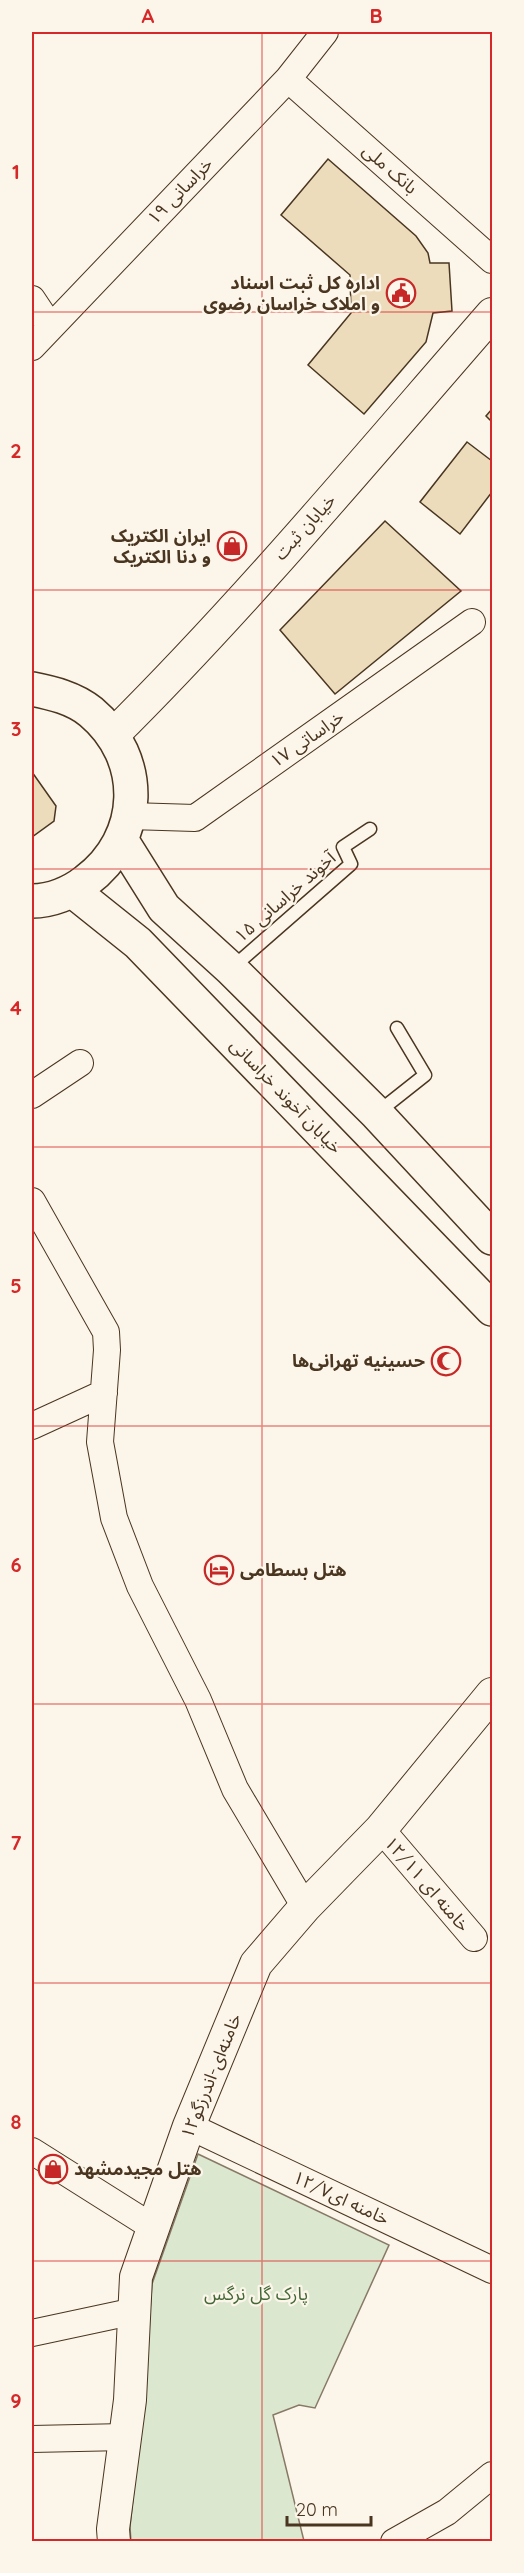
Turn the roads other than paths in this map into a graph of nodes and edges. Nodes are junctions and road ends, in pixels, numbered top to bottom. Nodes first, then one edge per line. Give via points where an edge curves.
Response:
1 (325, 32) edge
2 (288, 79) junction
3 (492, 260) edge
4 (32, 299) edge
5 (492, 314) edge
6 (50, 326) junction
7 (32, 347) edge
8 (472, 622) dead end
9 (32, 689) edge
10 (112, 735) junction
11 (126, 829) junction
12 (370, 829) dead end
13 (74, 891) junction
14 (32, 901) edge
15 (231, 969) junction
16 (397, 1028) dead end
17 (80, 1063) dead end
18 (32, 1095) edge
19 (376, 1113) junction
20 (32, 1201) edge
21 (490, 1231) edge
22 (492, 1309) edge
23 (104, 1393) junction
24 (32, 1426) edge
25 (492, 1694) edge
26 (381, 1829) junction
27 (304, 1907) junction
28 (474, 1938) dead end
29 (189, 2126) junction
30 (32, 2151) edge
31 (154, 2228) junction
32 (492, 2270) edge
33 (135, 2311) junction
34 (32, 2333) edge
35 (125, 2437) junction
36 (32, 2439) edge
37 (492, 2475) edge
38 (114, 2541) edge
39 (394, 2541) edge

1 - 2 street, خراسانی ۱۹
2 - 3 street, بانک ملی
2 - 6 street, خراسانی ۱۹
4 - 6 street
5 - 10 street, خیابان ثبت via 199,645
6 - 7 street, خراسانی ۱۹
8 - 11 street, خراساتی ۱۷ via 195,818
9 - 10 main road via 61,695 90,711
10 - 11 main road via 126,760 132,788
11 - 13 main road via 101,870
11 - 15 main road via 164,908
12 - 15 lane, آخوند خراسانی ۱۵ via 343,847 351,864
13 - 14 main road
13 - 22 main road, خیابان آخوند خراسانی via 138,943
15 - 19 main road
16 - 19 lane via 424,1075
17 - 18 street
19 - 21 main road
20 - 23 street via 106,1332
23 - 24 street
23 - 27 street via 100,1442 114,1518 140,1586 198,1700 235,1789
25 - 26 street, خامنه‌ای-اندرزگو۱۲
26 - 27 street, خامنه‌ای-اندرزگو۱۲
26 - 28 street, خامنه ای ۱۲/۱۱
27 - 29 street, خامنه‌ای-اندرزگو۱۲ via 256,1964
29 - 31 street, خامنه‌ای-اندرزگو۱۲
29 - 32 street, خامنه ای۱۲/۷
30 - 31 street
31 - 33 street, خامنه‌ای-اندرزگو۱۲ via 136,2277
33 - 34 street
33 - 35 street, خامنه‌ای-اندرزگو۱۲
35 - 36 street
35 - 38 street, خامنه‌ای-اندرزگو۱۲
37 - 39 street via 447,2512

